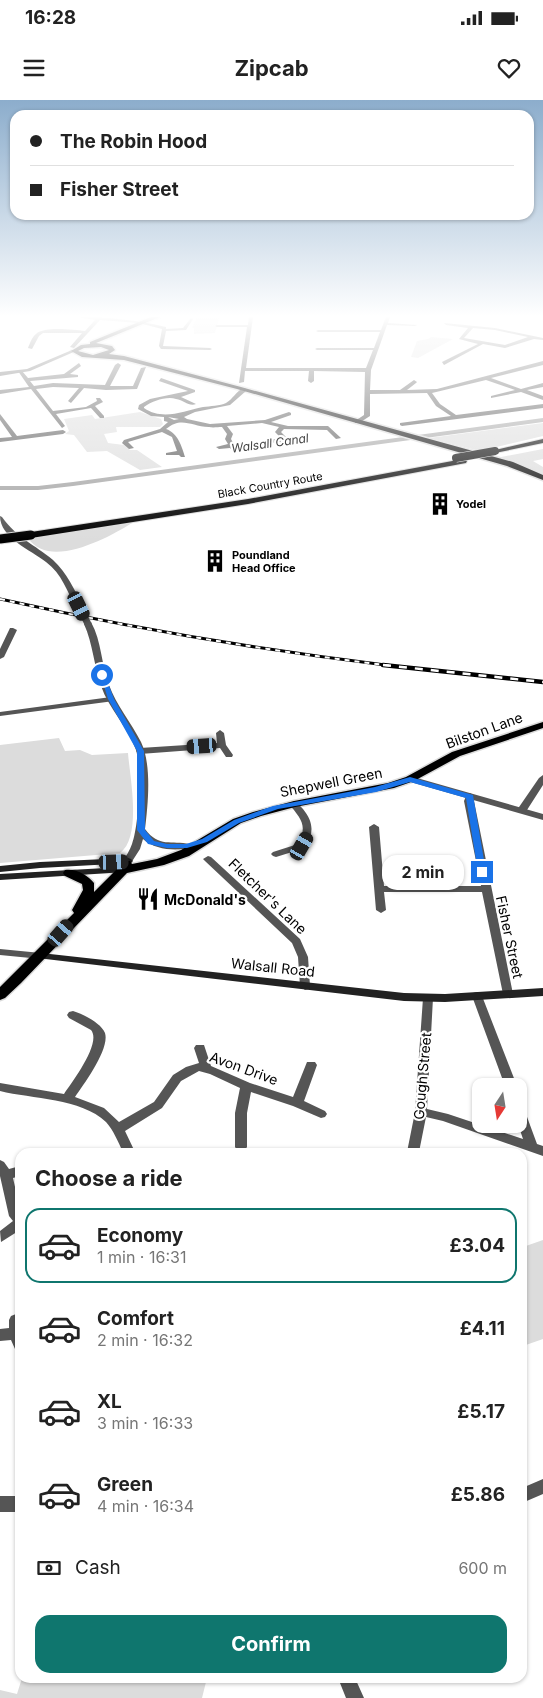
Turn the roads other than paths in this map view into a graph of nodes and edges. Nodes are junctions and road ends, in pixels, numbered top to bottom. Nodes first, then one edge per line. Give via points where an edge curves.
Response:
1 (35, 392) edge
2 (79, 392) edge
3 (192, 392) edge
4 (240, 392) edge
5 (250, 392) edge
6 (367, 392) joint
7 (401, 392) joint
8 (430, 392) joint
9 (514, 392) edge
10 (525, 392) edge
11 (177, 397) junction
12 (493, 397) dead end
13 (543, 398) edge
14 (72, 401) dead end
15 (107, 402) dead end
16 (193, 404) dead end
17 (543, 406) edge
18 (93, 407) junction
19 (278, 411) dead end
20 (52, 413) junction
21 (0, 416) edge
22 (454, 416) junction
23 (102, 417) dead end
24 (182, 418) junction
25 (169, 420) junction
26 (267, 421) junction
27 (357, 422) junction
28 (402, 424) dead end
29 (224, 426) junction
30 (335, 426) dead end
31 (282, 427) junction
32 (328, 428) junction
33 (162, 430) junction
34 (334, 436) dead end
35 (16, 438) junction
36 (0, 440) edge
37 (269, 441) dead end
38 (125, 442) junction
39 (543, 443) edge
40 (115, 444) dead end
41 (219, 447) dead end
42 (130, 448) dead end
43 (168, 454) dead end
44 (543, 478) edge
45 (0, 518) edge
46 (30, 533) junction
47 (0, 534) edge
48 (0, 539) edge
49 (13, 630) dead end
50 (0, 657) edge
51 (111, 699) junction
52 (0, 714) edge
53 (543, 725) edge
54 (220, 733) dead end
55 (222, 745) junction
56 (140, 751) junction
57 (229, 755) dead end
58 (543, 778) edge
59 (410, 779) junction
60 (470, 796) junction
61 (294, 804) junction
62 (522, 810) junction
63 (543, 817) edge
64 (374, 827) dead end
65 (141, 830) junction
66 (204, 841) junction
67 (187, 846) junction
68 (276, 854) dead end
69 (208, 859) dead end
70 (126, 866) junction
71 (0, 869) edge
72 (69, 873) junction
73 (0, 877) edge
74 (379, 889) junction
75 (486, 889) junction
76 (380, 910) dead end
77 (73, 919) junction
78 (0, 952) edge
79 (41, 956) junction
80 (305, 986) junction
81 (543, 992) edge
82 (508, 994) junction
83 (0, 995) edge
84 (477, 996) junction
85 (428, 998) junction
86 (73, 1015) dead end
87 (200, 1048) dead end
88 (311, 1065) dead end
89 (206, 1067) junction
90 (508, 1078) edge
91 (246, 1086) junction
92 (0, 1087) edge
93 (67, 1100) junction
94 (297, 1103) junction
95 (421, 1112) junction
96 (321, 1114) dead end
97 (528, 1128) edge
98 (118, 1129) junction
99 (241, 1147) dead end
100 (127, 1148) edge
101 (414, 1148) edge
102 (538, 1149) edge
103 (3, 1170) edge
104 (15, 1216) edge
105 (15, 1225) edge
106 (1, 1237) edge
107 (15, 1333) edge
108 (0, 1335) edge
109 (543, 1486) edge
110 (527, 1494) edge
111 (0, 1504) edge
112 (15, 1504) edge
113 (349, 1683) edge
114 (355, 1698) edge

1 - 20 street
2 - 14 street
3 - 11 street
4 - 24 street via 228,404 193,411
5 - 27 main road
6 - 7 street
6 - 27 street via 367,416
7 - 8 street
8 - 22 street via 438,406
9 - 12 street
10 - 13 street
11 - 16 street
11 - 25 street via 149,401 141,406 148,413
15 - 18 street via 99,401
17 - 22 street
18 - 20 street
18 - 23 street
19 - 26 street via 292,415
20 - 35 street via 63,429
21 - 35 street
22 - 28 street
24 - 25 street
24 - 29 street via 210,426
25 - 33 street
26 - 29 street
26 - 31 street
27 - 44 main road via 510,464
29 - 41 street via 230,434 228,439 232,448
30 - 32 street
31 - 32 street
31 - 37 street via 278,430 283,441
32 - 34 street
33 - 38 street
33 - 43 street via 171,432 176,438 181,454
35 - 36 street
38 - 40 street
38 - 42 street
39 - 46 highway, Black Country Route, bridge via 188,511
45 - 51 street, bridge via 17,540 58,568 95,639 99,664
46 - 47 highway, Black Country Route
46 - 48 highway, Black Country Route, bridge
49 - 50 street
51 - 52 street
51 - 56 street
53 - 59 main road, Bilston Lane via 456,754
54 - 55 street
55 - 56 street
55 - 57 street
56 - 65 street
58 - 62 street
59 - 60 street
59 - 61 main road, Shepwell Green via 376,789
60 - 62 street
60 - 75 street, Fisher Street
61 - 66 main road, Shepwell Green via 237,822
61 - 68 street via 306,820 309,834 302,846
62 - 63 street
64 - 74 street
65 - 67 street via 157,845
65 - 70 street
66 - 67 main road, Shepwell Green
66 - 70 main road, Shepwell Green via 174,858
67 - 70 main road, Shepwell Green
69 - 80 street, Fletcher's Lane via 296,941 304,956
70 - 71 main road via 40,865
70 - 72 main road
70 - 77 main road
72 - 73 main road
72 - 77 main road via 88,883 87,894
74 - 75 street
74 - 76 street
75 - 82 street, Fisher Street
77 - 79 main road
78 - 79 street, Walsall Road
79 - 80 main road, Walsall Road
79 - 83 main road
80 - 85 main road, Walsall Road
81 - 82 main road, Walsall Road
82 - 84 main road, Walsall Road
84 - 85 main road, Walsall Road
84 - 90 street
85 - 95 street, Gough Street
86 - 93 street via 96,1029 100,1038 98,1051
87 - 89 street
88 - 94 street
89 - 91 street, Avon Drive
89 - 98 street, Avon Drive via 190,1070 177,1078 158,1105
91 - 94 street, Avon Drive
91 - 99 street via 241,1113
92 - 93 street
93 - 98 street via 98,1110
94 - 96 street, Avon Drive
95 - 101 street, Gough Street
95 - 102 street
97 - 102 street
98 - 100 street
103 - 104 street
105 - 106 street
107 - 108 street
109 - 110 street
111 - 112 street
113 - 114 street

